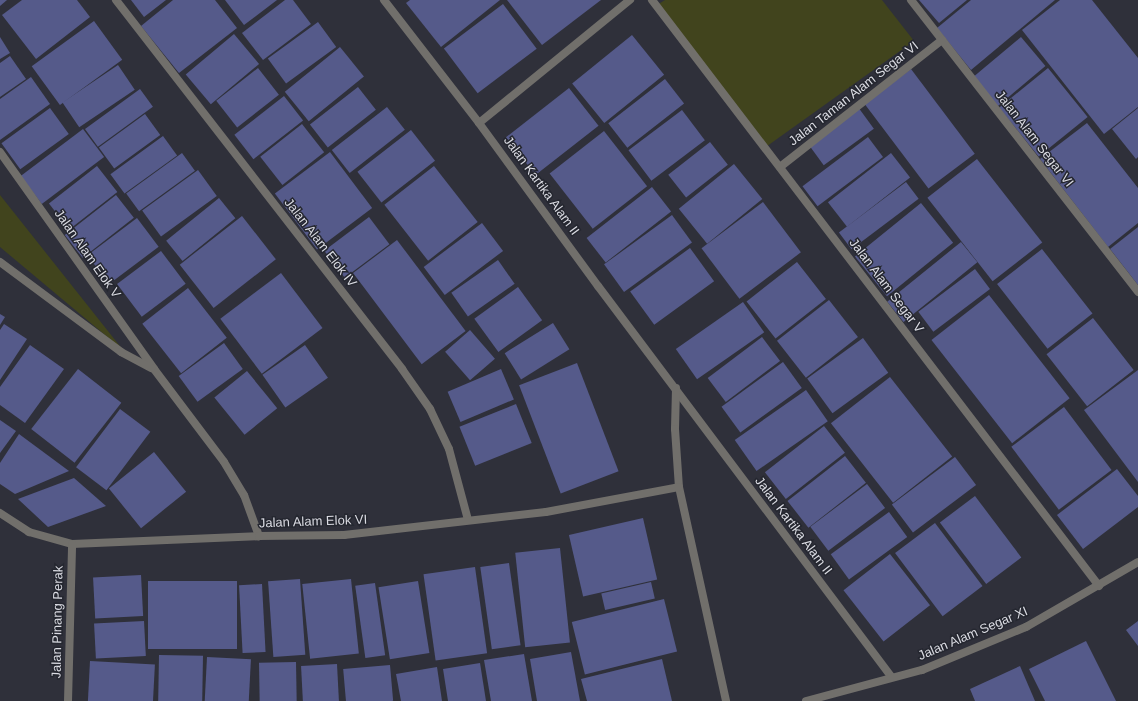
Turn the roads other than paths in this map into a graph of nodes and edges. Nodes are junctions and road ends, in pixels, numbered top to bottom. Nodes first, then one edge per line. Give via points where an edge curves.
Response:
1 (116, 0) edge
2 (384, 0) edge
3 (630, 0) edge
4 (652, 0) edge
5 (911, 0) edge
6 (942, 40) junction
7 (479, 122) junction
8 (0, 152) edge
9 (780, 166) junction
10 (0, 262) edge
11 (1138, 292) edge
12 (154, 369) junction
13 (676, 388) junction
14 (678, 487) junction
15 (0, 513) edge
16 (468, 520) junction
17 (259, 536) junction
18 (72, 544) junction
19 (1138, 562) edge
20 (1099, 586) junction
21 (892, 677) junction
22 (68, 701) edge
23 (726, 701) edge
24 (806, 701) edge

1 - 16 street, Jalan Alam Elok IV via 402,369 430,409 449,449
2 - 7 street, Jalan Kartika Alam II
3 - 7 street
4 - 9 street, Jalan Alam Segar V
5 - 6 street, Jalan Alam Segar VI
6 - 9 street, Jalan Taman Alam Segar VI
6 - 11 street, Jalan Alam Segar VI
7 - 13 street, Jalan Kartika Alam II
8 - 12 street, Jalan Alam Elok V
9 - 20 street, Jalan Alam Segar V
10 - 12 street, Jalan Alam Elok V via 121,352
12 - 17 street, Jalan Alam Elok V via 224,462 244,495
13 - 14 street via 674,429
13 - 21 street, Jalan Kartika Alam II
14 - 16 street, Jalan Alam Elok VI via 546,512
14 - 23 street
15 - 18 street, Jalan Alam Elok VI via 29,532
16 - 17 street, Jalan Alam Elok VI via 344,535
17 - 18 street, Jalan Alam Elok VI
18 - 22 street, Jalan Pinang Perak
19 - 20 street, Jalan Alam Segar XI
20 - 21 street, Jalan Alam Segar XI via 1026,627 922,670
21 - 24 street, Jalan Alam Segar XI

